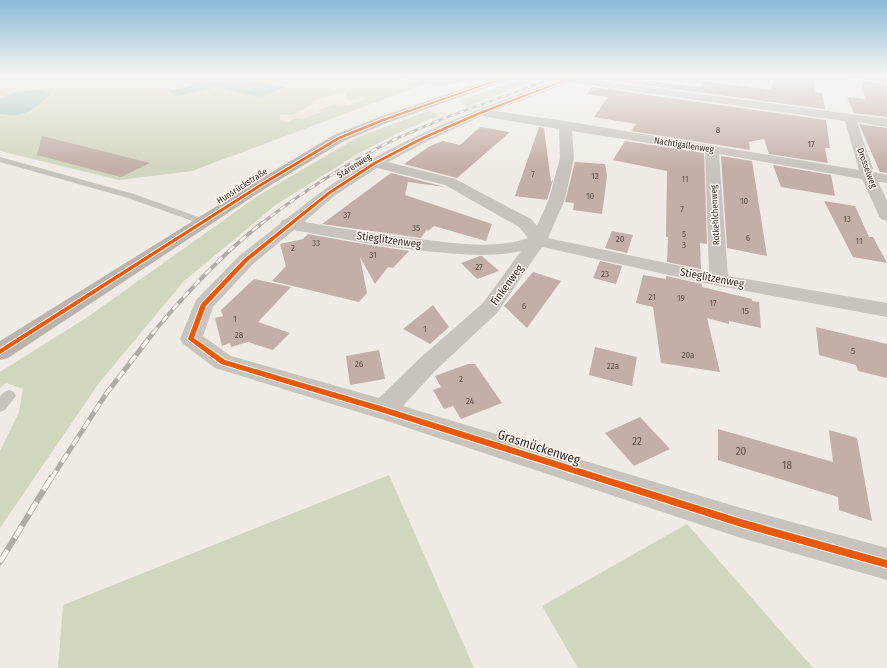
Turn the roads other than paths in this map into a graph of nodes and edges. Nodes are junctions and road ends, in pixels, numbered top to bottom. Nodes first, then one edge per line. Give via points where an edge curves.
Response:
1 (423, 106) edge
2 (498, 106) edge
3 (770, 106) edge
4 (480, 113) junction
5 (850, 118) junction
6 (887, 123) edge
7 (565, 125) junction
8 (712, 149) junction
9 (0, 159) edge
10 (376, 163) junction
11 (868, 176) junction
12 (887, 179) edge
13 (887, 216) edge
14 (204, 222) junction
15 (288, 224) junction
16 (538, 241) junction
17 (719, 280) junction
18 (887, 310) edge
19 (191, 339) joint
20 (0, 352) edge
21 (384, 410) junction
22 (887, 564) edge

1 - 14 main road, Hunsrückstraße via 339,138
2 - 4 street, Starenweg
3 - 5 street
4 - 7 street, Nachtigallenweg
4 - 10 street, Starenweg via 423,138
5 - 6 street
5 - 11 street, Drosselweg
7 - 8 street, Nachtigallenweg
7 - 16 street, Finkenweg via 567,158 557,199
8 - 11 street, Nachtigallenweg
8 - 17 street, Rotkehlchenweg
9 - 14 lane via 131,196
10 - 15 street, Starenweg via 329,192
10 - 16 street via 450,182 525,223
11 - 12 street, Nachtigallenweg
11 - 13 street, Drosselweg
14 - 20 main road, Hunsrückstraße
15 - 16 street, Stieglitzenweg via 402,243 468,250 511,248
15 - 19 street, Starenweg via 246,260 202,305
16 - 17 street, Stieglitzenweg
16 - 21 street, Finkenweg via 490,308 427,365
17 - 18 street, Stieglitzenweg
19 - 21 street, Grasmückenweg via 223,362
21 - 22 street, Grasmückenweg via 741,523

